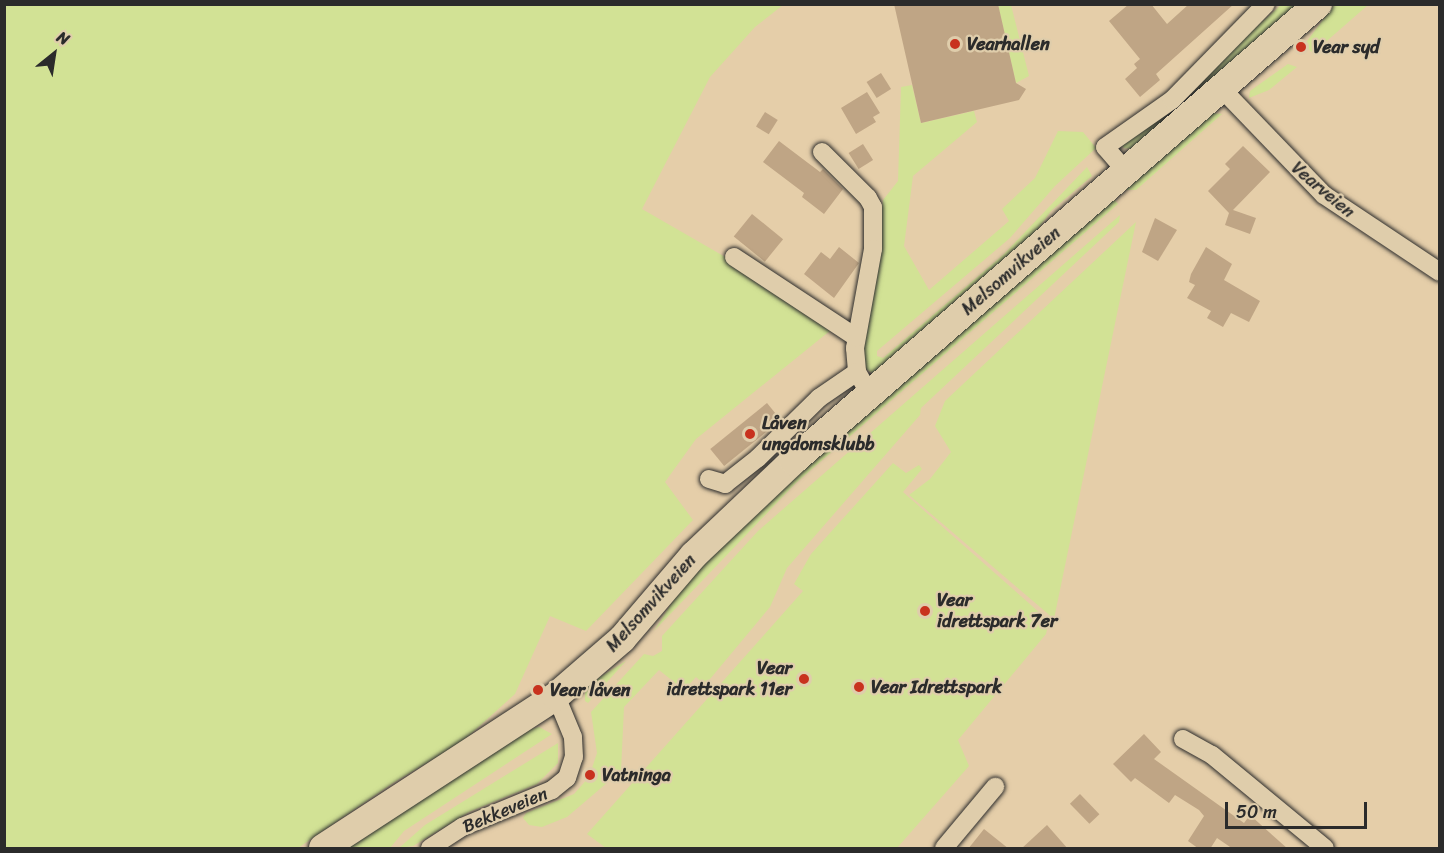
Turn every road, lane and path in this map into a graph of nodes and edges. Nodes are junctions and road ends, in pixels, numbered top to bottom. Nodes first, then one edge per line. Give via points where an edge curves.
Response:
1 (1266, 4) edge
2 (1318, 4) edge
3 (1222, 89) junction
4 (822, 152) dead end
5 (1125, 170) junction
6 (734, 257) dead end
7 (1440, 272) edge
8 (856, 337) junction
9 (863, 382) junction
10 (709, 479) dead end
11 (556, 696) junction
12 (1183, 739) dead end
13 (995, 787) dead end
14 (323, 849) edge
15 (430, 849) edge
16 (944, 849) edge
17 (1325, 849) edge

1 - 5 street via 1172,100 1105,147
2 - 3 main road, Melsomvikveien
3 - 5 main road, Melsomvikveien
3 - 7 street, Vearveien via 1324,195
4 - 8 street via 873,207 873,249
5 - 9 main road, Melsomvikveien
6 - 8 street
8 - 9 street
9 - 10 street, Melsomvikveien via 819,398 725,484
9 - 11 main road, Melsomvikveien via 734,515 622,639
11 - 14 main road, Melsomvikveien
11 - 15 street, Bekkeveien via 573,737 574,758 567,778 552,790 471,822
12 - 17 street via 1212,755
13 - 16 street

